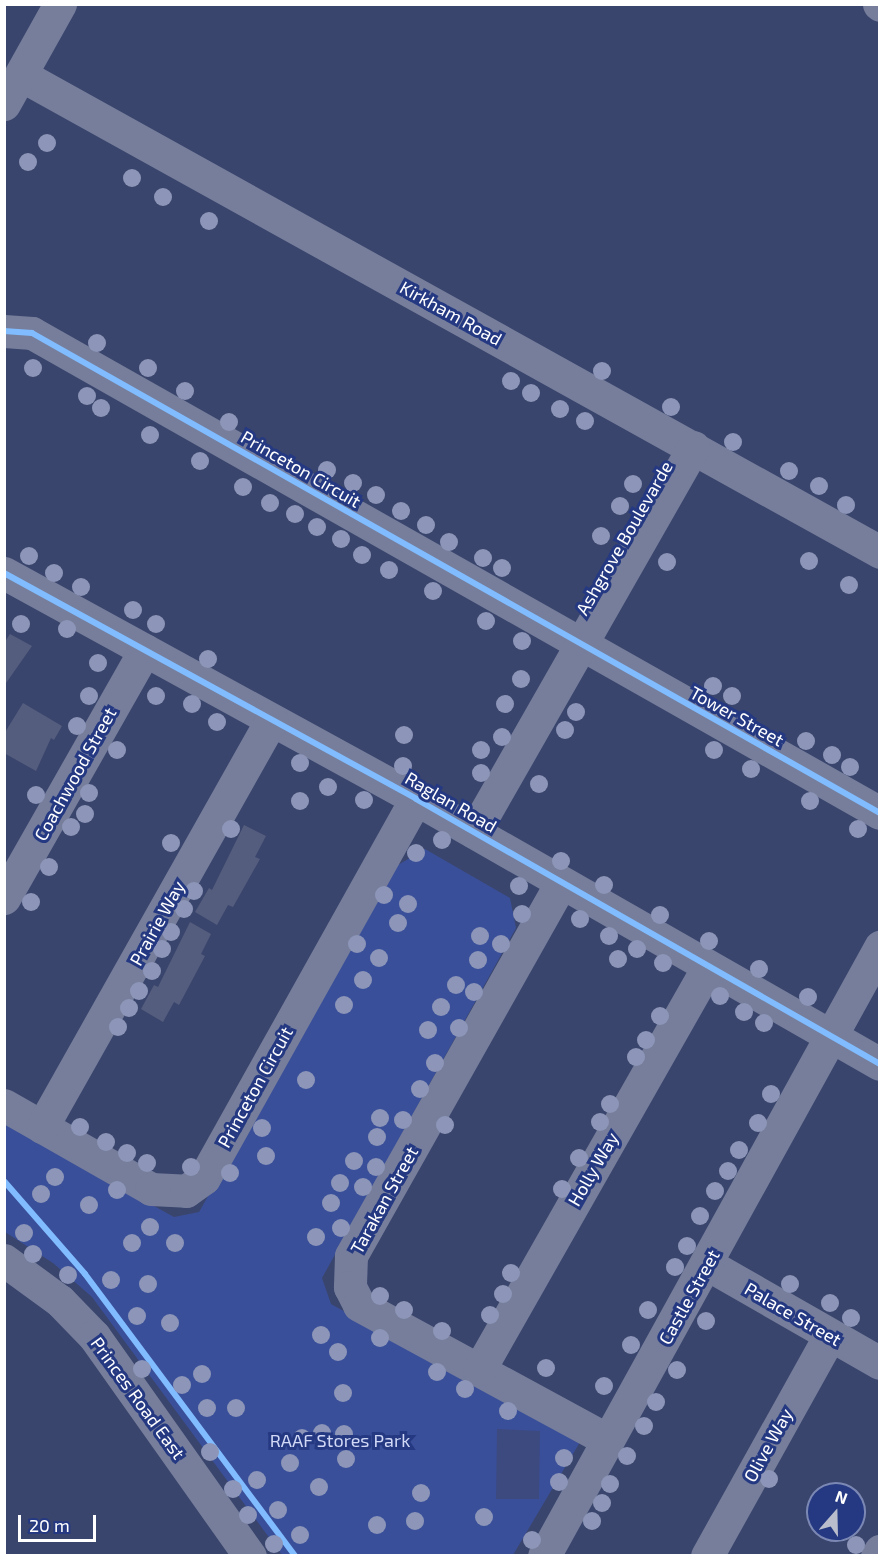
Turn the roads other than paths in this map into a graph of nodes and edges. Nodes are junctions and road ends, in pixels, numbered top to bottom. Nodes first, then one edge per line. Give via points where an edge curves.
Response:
1 (60, 4) edge
2 (21, 75) junction
3 (4, 104) edge
4 (4, 331) edge
5 (694, 447) junction
6 (879, 552) edge
7 (9, 585) edge
8 (580, 644) junction
9 (145, 650) junction
10 (271, 720) junction
11 (416, 799) junction
12 (879, 813) edge
13 (474, 832) junction
14 (561, 883) junction
15 (4, 898) edge
16 (879, 947) edge
17 (706, 968) junction
18 (832, 1037) junction
19 (879, 1064) edge
20 (4, 1105) edge
21 (42, 1127) junction
22 (4, 1260) edge
23 (707, 1264) junction
24 (830, 1335) junction
25 (879, 1363) edge
26 (479, 1370) junction
27 (608, 1440) junction
28 (879, 1551) edge
29 (250, 1556) edge
30 (544, 1556) edge
31 (707, 1556) edge
32 (877, 1556) edge

1 - 2 street
2 - 3 street
2 - 5 street, Kirkham Road
4 - 8 street, Princeton Circuit via 32,333
5 - 6 street, Kirkham Road
5 - 8 street, Ashgrove Boulevarde
7 - 9 street, Raglan Road
8 - 12 street, Tower Street
8 - 13 street, Ashgrove Boulevarde
9 - 10 street, Raglan Road
9 - 15 street, Coachwood Street
10 - 11 street, Raglan Road
10 - 21 street, Prairie Way
11 - 13 street, Raglan Road
11 - 21 street, Princeton Circuit via 204,1178 186,1191 151,1190
13 - 14 street, Raglan Road
14 - 17 street, Raglan Road
14 - 26 street, Tarakan Street via 351,1256 348,1271 350,1287 360,1305
16 - 18 street
17 - 18 street, Raglan Road
17 - 26 street, Holly Way
18 - 19 street, Raglan Road
18 - 23 street, Castle Street
20 - 21 street, Princeton Circuit
22 - 29 street, Princes Road East via 60,1301 94,1336
23 - 24 street, Palace Street
23 - 27 street, Castle Street
24 - 25 street, Palace Street
24 - 31 street, Olive Way
26 - 27 street, Tarakan Street
27 - 30 street, Castle Street
28 - 32 street

